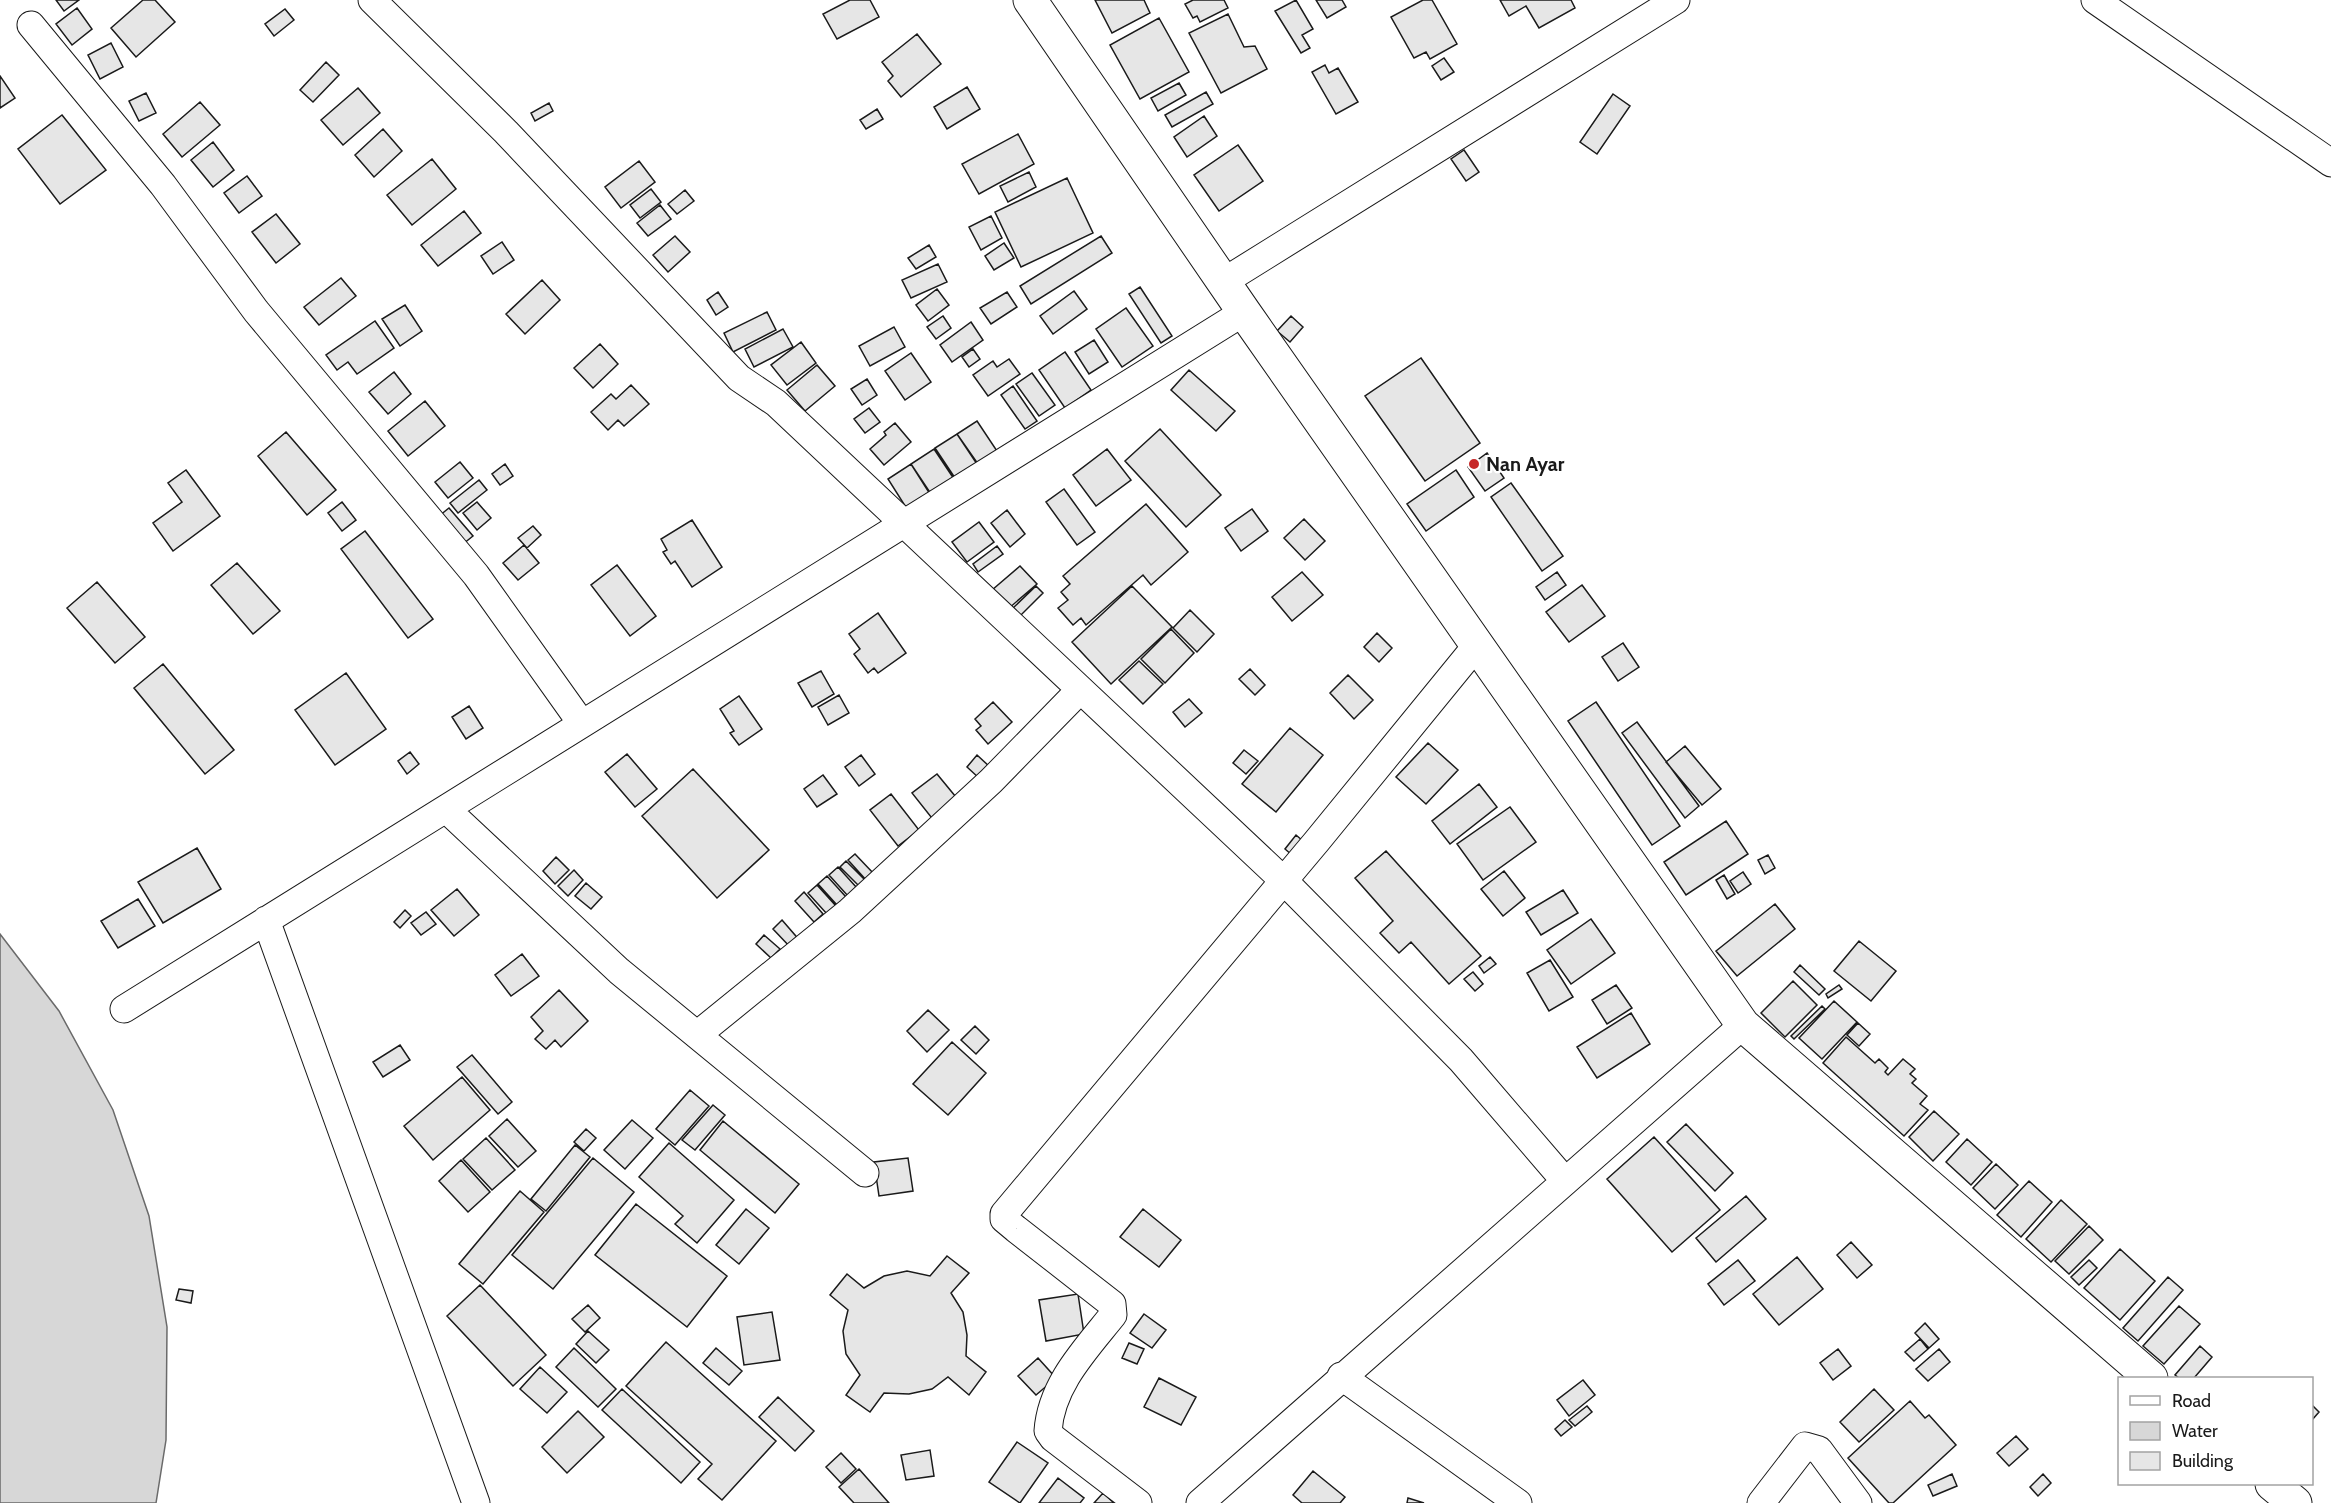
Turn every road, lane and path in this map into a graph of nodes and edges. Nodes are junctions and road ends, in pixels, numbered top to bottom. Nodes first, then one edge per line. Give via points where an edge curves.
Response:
1 (372, 0) edge
2 (1676, 0) edge
3 (2095, 0) edge
4 (1038, 3) edge
5 (31, 25) dead end
6 (2331, 163) edge
7 (1223, 282) junction
8 (1244, 312) junction
9 (903, 524) junction
10 (1477, 645) junction
11 (1080, 690) junction
12 (582, 724) junction
13 (446, 809) junction
14 (1284, 881) junction
15 (266, 920) junction
16 (124, 1009) dead end
17 (1743, 1024) junction
18 (697, 1035) junction
19 (865, 1173) dead end
20 (1566, 1181) junction
21 (1341, 1376) junction
22 (2150, 1377) edge
23 (2273, 1485) edge
24 (476, 1503) edge
25 (1138, 1503) edge
26 (1200, 1503) edge
27 (1518, 1503) edge
28 (1761, 1503) edge
29 (1858, 1503) edge
30 (2295, 1503) edge

1 - 9 street via 506,132 739,378 776,403
2 - 7 street
3 - 6 street
4 - 7 main road
5 - 12 street via 163,185 256,311 476,575
7 - 8 main road
8 - 9 street
8 - 10 main road
9 - 11 street
9 - 12 street
10 - 14 street
10 - 17 main road
11 - 14 street
11 - 18 street via 991,781 850,911
12 - 13 street
13 - 15 street
13 - 18 street via 619,972
14 - 20 street via 1461,1060
14 - 25 street via 1004,1214 1004,1220 1112,1304 1113,1315 1077,1359 1055,1398 1048,1431
15 - 16 street
15 - 24 street
17 - 20 street
17 - 22 main road
18 - 19 street
20 - 21 street
21 - 26 street
21 - 27 street
23 - 30 main road
28 - 29 street via 1805,1446 1820,1450

